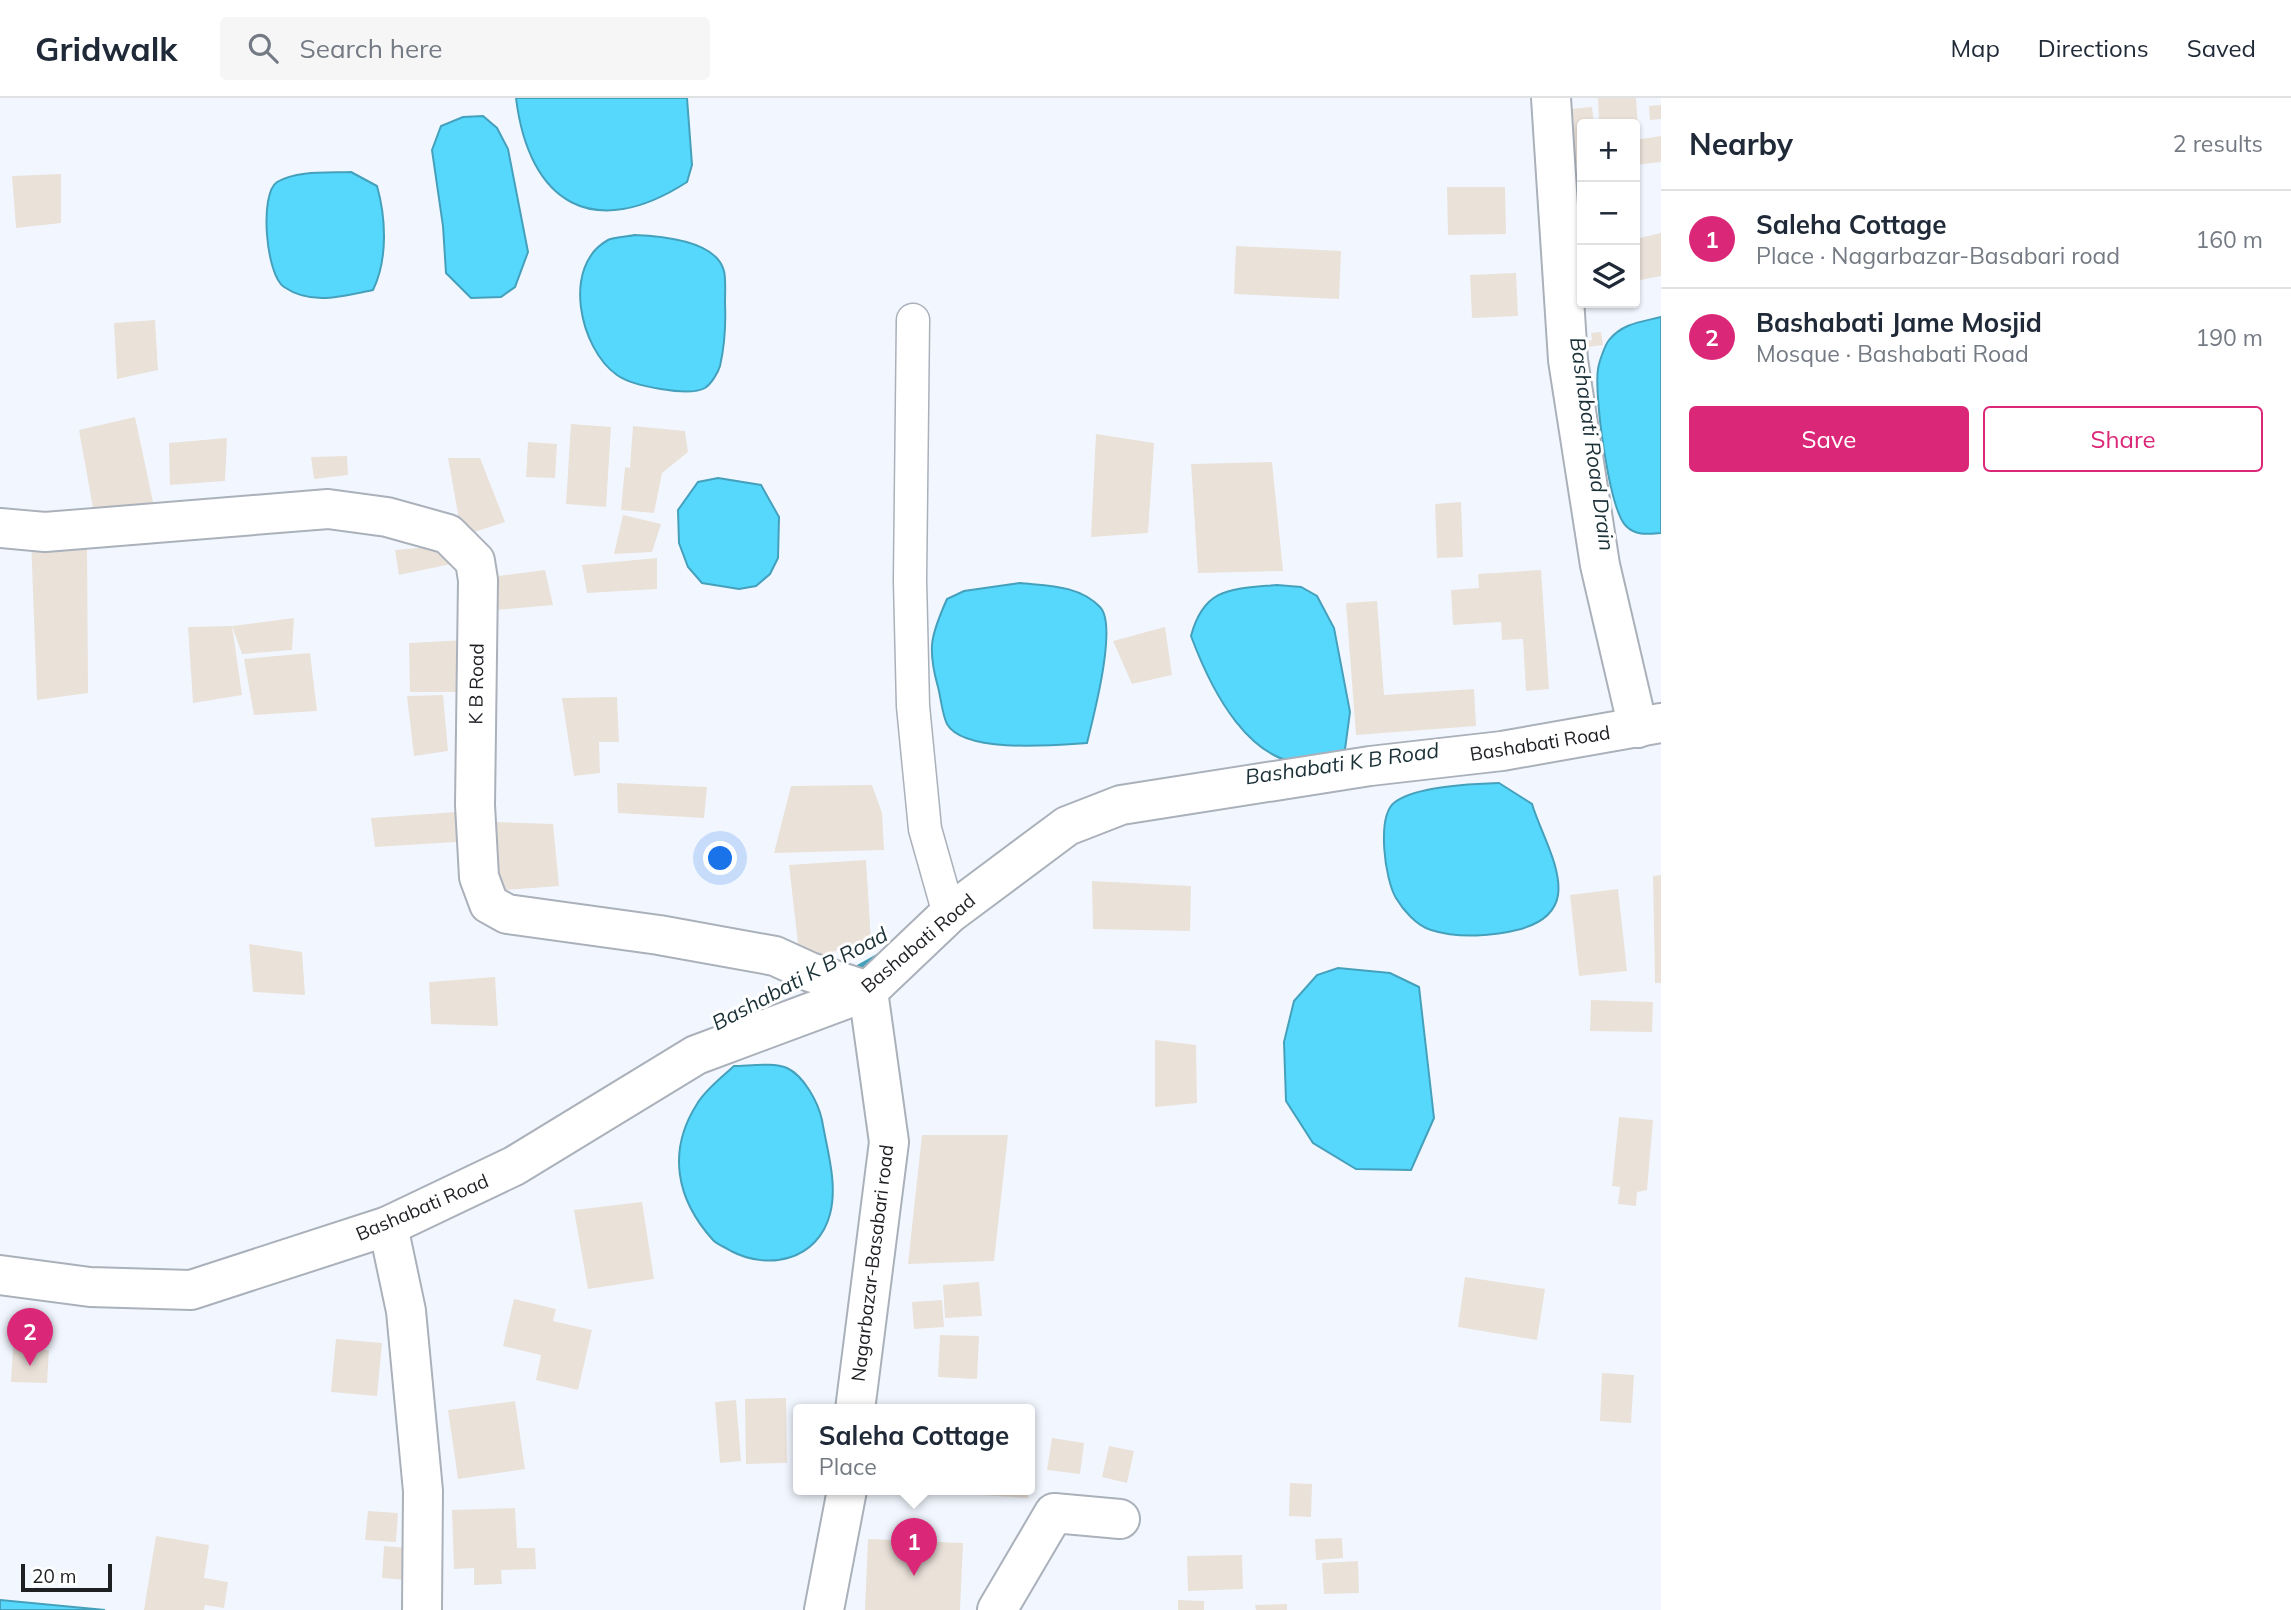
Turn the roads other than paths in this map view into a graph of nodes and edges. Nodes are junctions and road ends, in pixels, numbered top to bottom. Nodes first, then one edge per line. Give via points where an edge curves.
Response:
1 (1551, 98) edge
2 (913, 320) dead end
3 (0, 528) edge
4 (1649, 725) edge
5 (949, 914) junction
6 (868, 991) junction
7 (388, 1226) junction
8 (0, 1275) edge
9 (856, 1404) edge
10 (846, 1495) edge
11 (1120, 1520) dead end
12 (422, 1610) edge
13 (824, 1610) edge
14 (997, 1610) edge

1 - 4 street via 1568,360 1600,565
2 - 5 street via 912,706 925,829
3 - 6 street, K B Road via 44,532 328,509 387,517 447,534 475,561 478,580 475,805 479,877 489,904 507,914 775,956
4 - 5 street, Bashabati Road via 1502,751 1370,766 1121,805 1067,825
5 - 6 street, Bashabati Road
6 - 7 street, Bashabati Road via 696,1055 514,1166
6 - 9 street, Nagarbazar-Basabari road via 889,1142
7 - 8 street, Bashabati Road via 191,1290 90,1287
7 - 12 street via 405,1311 423,1491
10 - 13 street
11 - 14 street via 1054,1513

